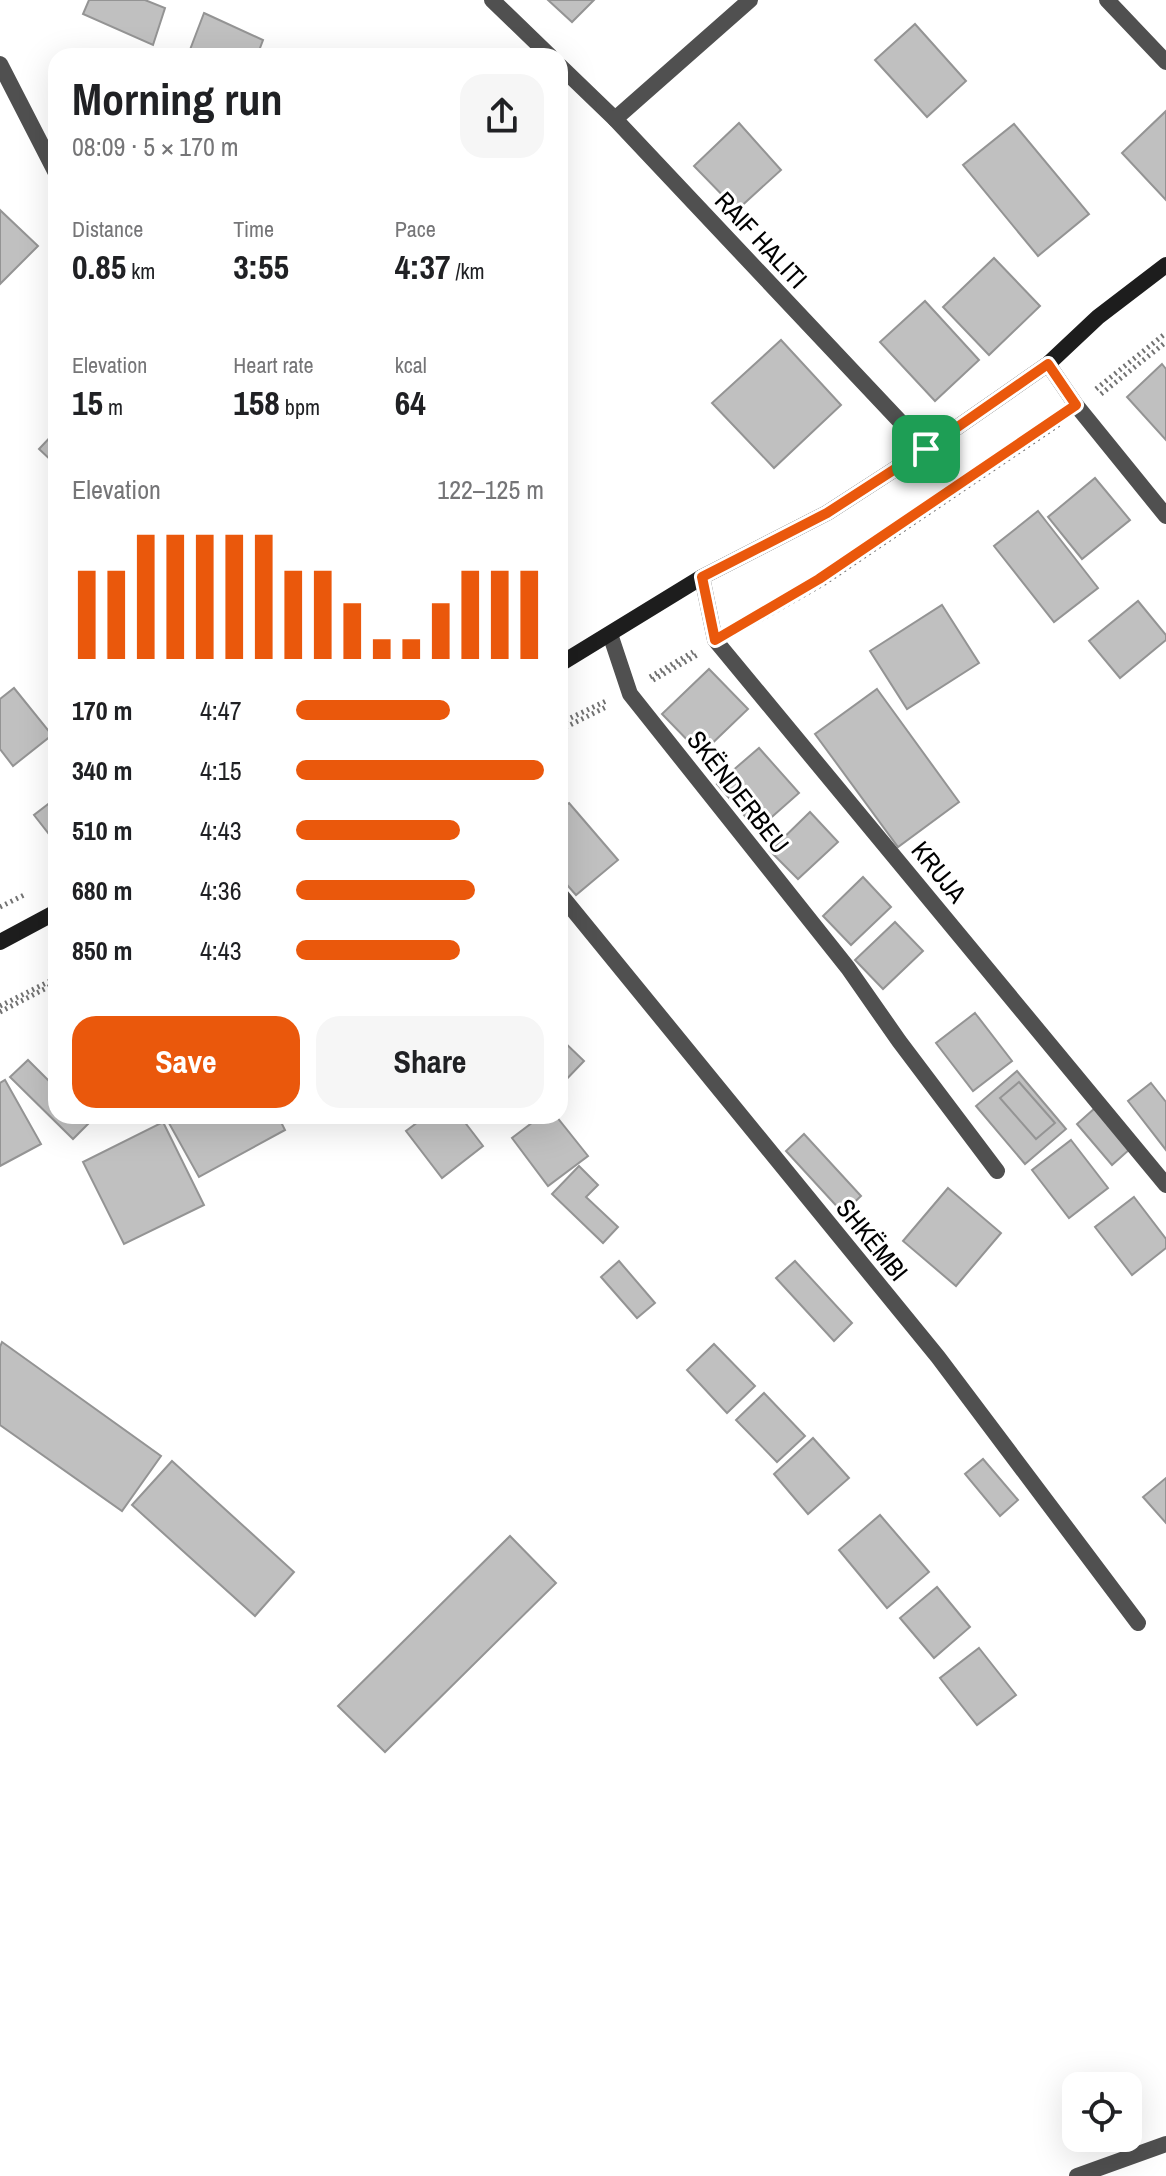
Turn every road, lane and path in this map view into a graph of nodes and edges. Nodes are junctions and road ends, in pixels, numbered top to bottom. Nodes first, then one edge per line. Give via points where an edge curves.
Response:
1 (492, 0) edge
2 (750, 0) edge
3 (1107, 0) edge
4 (542, 48) edge
5 (1166, 62) edge
6 (0, 64) edge
7 (568, 74) edge
8 (615, 119) junction
9 (48, 157) edge
10 (1166, 265) edge
11 (1166, 333) edge
12 (1166, 342) edge
13 (1048, 364) junction
14 (1078, 408) junction
15 (926, 449) junction
16 (1166, 516) edge
17 (702, 577) junction
18 (610, 634) junction
19 (717, 641) junction
20 (568, 659) edge
21 (629, 692) junction
22 (568, 719) edge
23 (568, 726) edge
24 (568, 904) edge
25 (48, 916) edge
26 (0, 942) edge
27 (48, 984) edge
28 (48, 985) edge
29 (0, 1006) edge
30 (0, 1012) edge
31 (997, 1171) dead end
32 (1166, 1185) edge
33 (1138, 1623) dead end
34 (1166, 2144) edge
35 (1077, 2176) edge

1 - 4 street
2 - 8 street
3 - 5 street
6 - 9 street
7 - 8 street, RAIF HALITI
8 - 15 street, RAIF HALITI
10 - 13 main road
11 - 14 path
12 - 14 path
13 - 14 street
13 - 15 main road
14 - 16 street
14 - 19 path
15 - 17 main road via 827,513
17 - 18 main road
17 - 19 street, KRUJA
18 - 20 main road
18 - 21 street, SKËNDERBEU
19 - 21 path
19 - 32 street, KRUJA
21 - 22 path
21 - 23 path
21 - 31 street, SKËNDERBEU via 848,968
24 - 33 street, SHKËMBI via 938,1357
25 - 26 main road
27 - 29 path
28 - 30 path
34 - 35 street

